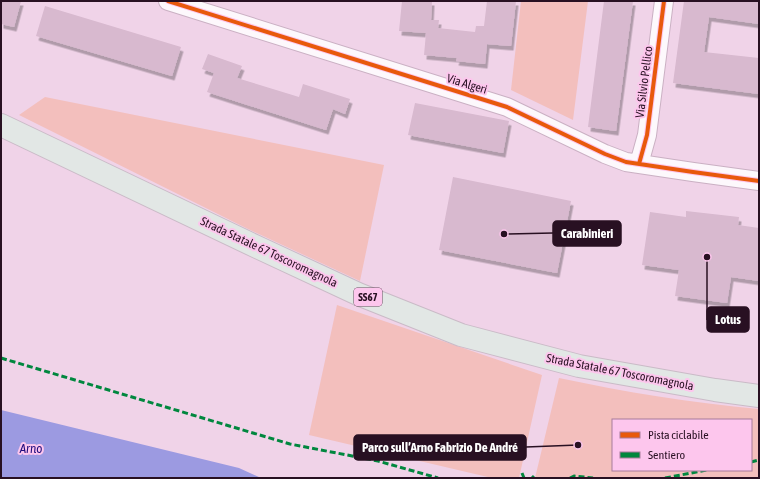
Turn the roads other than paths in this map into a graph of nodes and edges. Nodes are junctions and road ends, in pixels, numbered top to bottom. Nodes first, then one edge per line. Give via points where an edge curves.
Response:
1 (168, 1) edge
2 (664, 1) edge
3 (1, 125) edge
4 (633, 163) junction
5 (759, 181) edge
6 (759, 396) edge

1 - 4 street, Via Algeri via 507,107 605,154
2 - 4 street, Via Silvio Pellico via 647,135
3 - 6 main road, Strada Statale 67 Toscoromagnola / SS67 via 336,284 461,335 579,366
4 - 5 street, Via Algeri

